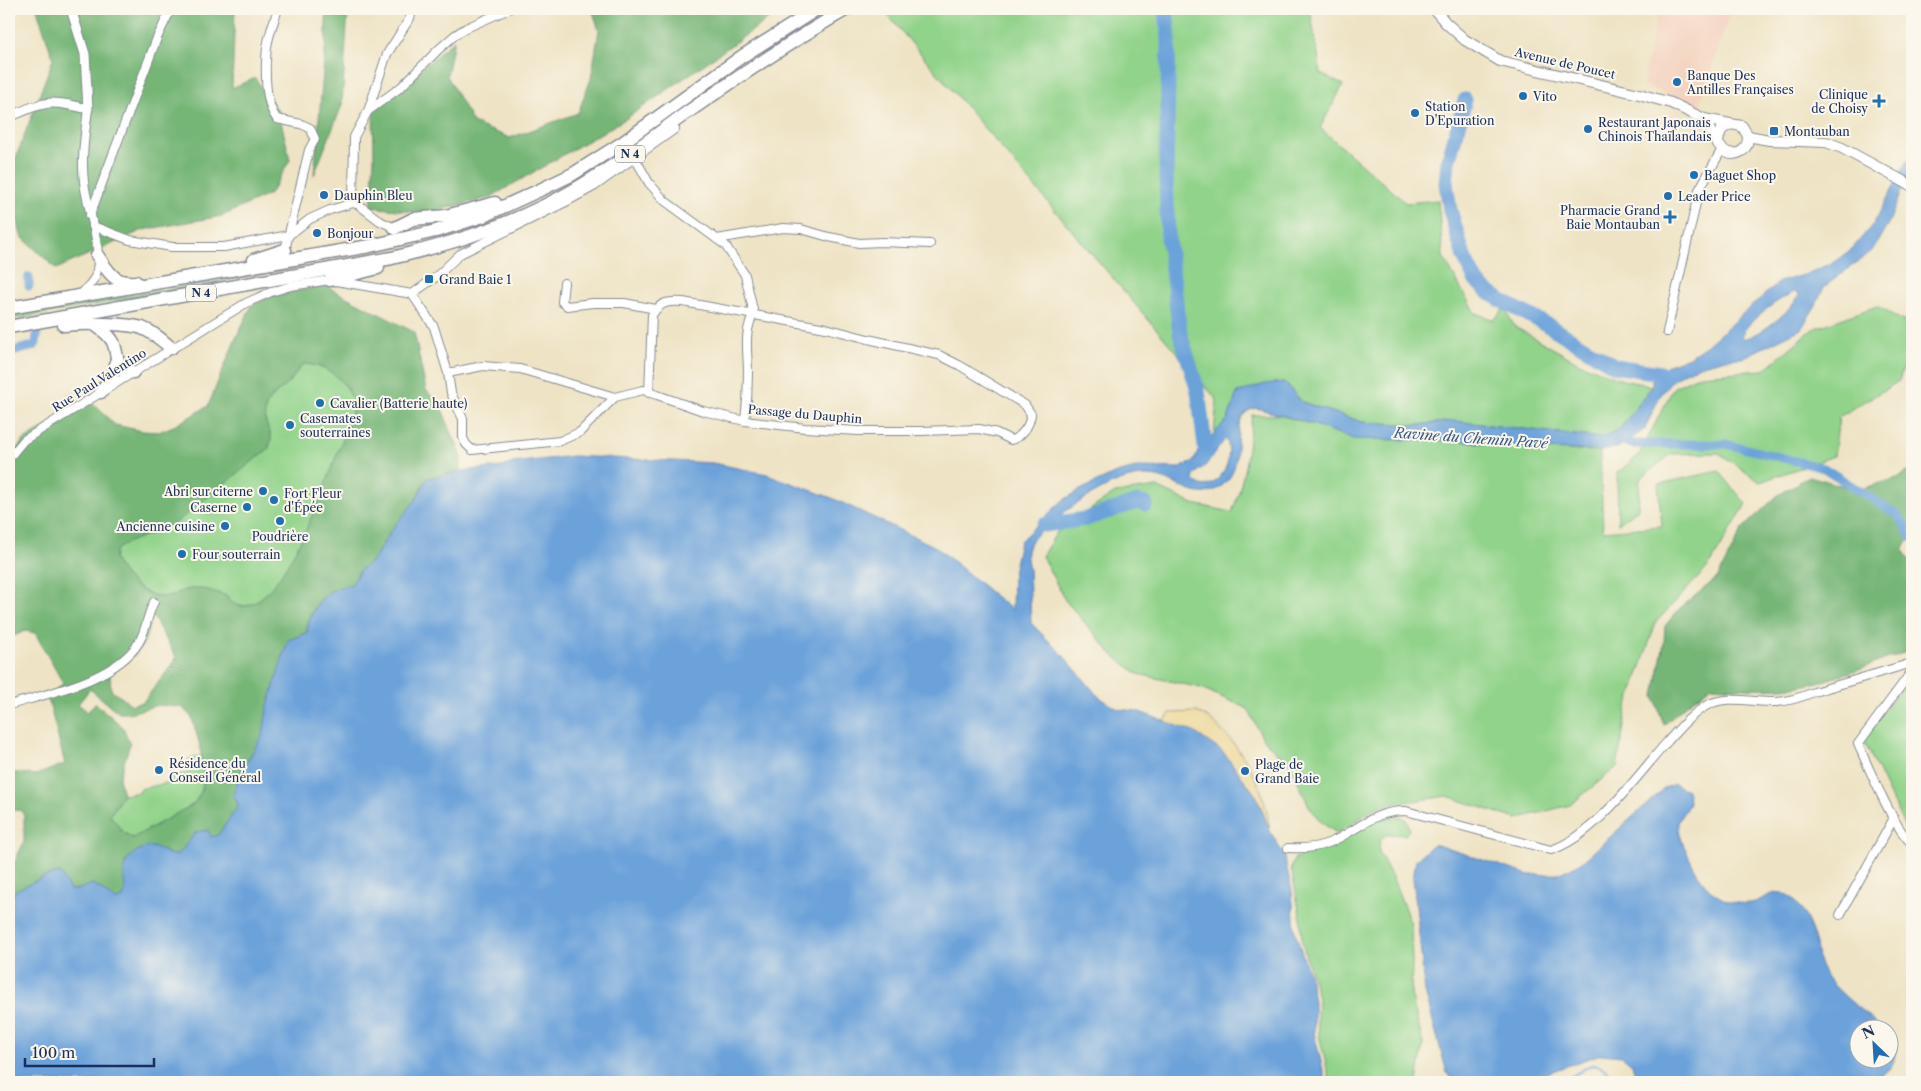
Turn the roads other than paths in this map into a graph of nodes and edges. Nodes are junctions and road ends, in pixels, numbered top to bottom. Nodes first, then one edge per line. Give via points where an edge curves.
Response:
1 (71, 9) edge
2 (171, 9) edge
3 (278, 9) edge
4 (413, 9) edge
5 (509, 9) edge
6 (817, 9) edge
7 (848, 9) edge
8 (1434, 9) edge
9 (88, 109) junction
10 (368, 111) junction
11 (9, 116) edge
12 (1704, 119) junction
13 (1730, 124) junction
14 (1748, 136) junction
15 (1769, 140) junction
16 (1720, 145) junction
17 (1746, 148) junction
18 (1732, 154) junction
19 (635, 158) junction
20 (1715, 163) junction
21 (1912, 186) edge
22 (540, 190) junction
23 (353, 203) junction
24 (90, 215) junction
25 (93, 226) junction
26 (395, 228) joint
27 (289, 235) junction
28 (718, 239) junction
29 (930, 244) dead end
30 (285, 250) joint
31 (98, 255) junction
32 (392, 258) junction
33 (194, 277) junction
34 (330, 280) junction
35 (163, 282) junction
36 (564, 283) dead end
37 (412, 294) junction
38 (78, 297) junction
39 (9, 308) edge
40 (656, 309) junction
41 (754, 314) junction
42 (94, 324) junction
43 (9, 328) edge
44 (1667, 332) dead end
45 (171, 348) junction
46 (117, 358) junction
47 (133, 372) junction
48 (448, 373) junction
49 (101, 392) junction
50 (650, 393) junction
51 (614, 397) junction
52 (745, 421) junction
53 (9, 458) edge
54 (154, 602) dead end
55 (1912, 663) edge
56 (1912, 671) edge
57 (9, 705) edge
58 (1894, 818) junction
59 (1912, 843) edge
60 (1288, 848) dead end
61 (1840, 915) dead end

1 - 9 street via 85,54
2 - 24 street
3 - 27 street via 267,46 267,97 271,112 277,119 310,128 315,139 309,150
4 - 10 street via 387,54
5 - 10 street via 456,35 401,87
6 - 22 highway, N 4 via 741,57 622,143 573,174
7 - 19 street via 724,92
7 - 32 highway, N 4 via 744,73 619,161 546,205 488,231
8 - 12 main road, Avenue de Poucet via 1465,40 1500,60 1639,94
9 - 11 street via 52,102
9 - 24 street via 83,159
10 - 23 street via 354,137
12 - 13 main road, Avenue de Poucet
12 - 16 main road
13 - 14 main road via 1742,126
13 - 16 main road via 1720,130
14 - 15 main road
14 - 17 main road
15 - 17 main road
15 - 21 main road via 1826,142
16 - 18 main road
16 - 20 street
17 - 18 main road
18 - 20 street
19 - 28 street via 649,183 665,201
19 - 37 street via 566,202 460,254
20 - 44 street via 1698,190
22 - 26 highway via 446,216 413,219
22 - 33 highway, N 4 via 483,216 436,231
23 - 26 street
23 - 27 street via 310,219
24 - 25 street
25 - 27 street via 130,240 172,247 224,248
25 - 31 street
27 - 30 street
28 - 29 street via 783,228 801,229 859,243
28 - 41 street via 744,275
30 - 33 highway
31 - 35 highway via 111,275 124,282
31 - 38 street via 96,276
32 - 34 highway via 381,267
32 - 43 highway, N 4
33 - 35 highway, N 4
34 - 37 street, Rue Paul Valentino
34 - 45 street, Rue Paul Valentino via 271,292 246,303
35 - 38 highway, N 4
36 - 40 street via 562,302 567,306 624,303
37 - 48 street via 434,327
38 - 39 highway, N 4
40 - 41 street via 666,301
40 - 50 street via 652,316
41 - 52 street via 746,340
41 - 52 street, Passage du Dauphin via 939,355 1026,406 1031,414 1030,422 1018,438 1011,440 979,429 859,431
42 - 43 highway
42 - 45 highway via 141,328
42 - 46 highway via 113,342
45 - 47 street, Rue Paul Valentino
46 - 47 highway via 122,370
46 - 49 highway via 115,370
47 - 49 street, Rue Paul Valentino
48 - 51 street via 483,366 520,369
48 - 51 street via 451,393 463,420 463,438 472,450 560,441 580,432
49 - 53 street, Rue Paul Valentino via 24,440
50 - 51 street, Passage du Dauphin via 643,390
50 - 52 street, Passage du Dauphin
54 - 57 street via 141,639 122,662 97,677
55 - 60 street via 1801,698 1778,702 1722,700 1707,705 1685,721 1596,821 1562,847 1551,850 1406,811 1392,811 1369,819 1330,842 1308,849
56 - 58 street via 1858,744
58 - 59 street
58 - 61 street

